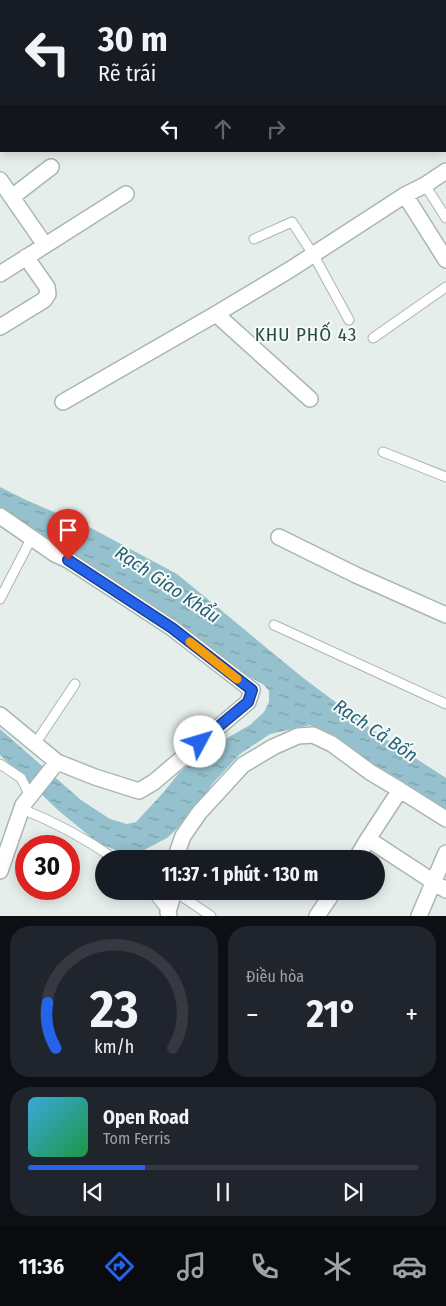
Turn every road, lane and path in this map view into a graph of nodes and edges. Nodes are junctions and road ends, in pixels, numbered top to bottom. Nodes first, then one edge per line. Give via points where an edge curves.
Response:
1 (51, 167) dead end
2 (446, 171) edge
3 (0, 180) edge
4 (425, 185) junction
5 (126, 194) dead end
6 (405, 195) junction
7 (12, 197) junction
8 (446, 218) edge
9 (254, 239) dead end
10 (44, 245) junction
11 (314, 254) junction
12 (26, 257) junction
13 (446, 260) edge
14 (0, 274) edge
15 (446, 287) edge
16 (216, 314) junction
17 (349, 320) dead end
18 (0, 327) edge
19 (372, 338) dead end
20 (310, 399) dead end
21 (63, 402) dead end
22 (383, 452) dead end
23 (446, 476) edge
24 (0, 516) edge
25 (32, 537) junction
26 (279, 537) dead end
27 (0, 599) edge
28 (446, 615) edge
29 (274, 625) dead end
30 (75, 684) dead end
31 (446, 704) edge
32 (0, 715) edge
33 (35, 744) junction
34 (0, 764) edge
35 (56, 764) junction
36 (400, 790) junction
37 (30, 796) junction
38 (22, 809) junction
39 (446, 819) edge
40 (368, 839) junction
41 (102, 850) edge
42 (178, 850) edge
43 (361, 850) edge
44 (446, 853) edge
45 (0, 871) edge
46 (440, 886) edge
47 (158, 900) edge
48 (172, 900) edge
49 (187, 900) edge
50 (328, 900) edge
51 (168, 914) edge
52 (211, 916) edge
53 (317, 916) edge
54 (419, 916) edge

1 - 7 street
2 - 4 street
3 - 7 street
4 - 6 street
4 - 8 lane
5 - 10 street
6 - 11 street
6 - 13 street
7 - 10 street
9 - 11 lane via 292,222
10 - 12 street
11 - 16 street
11 - 17 lane
12 - 14 street
12 - 18 street via 48,287 48,294 44,300
15 - 19 lane
16 - 20 street
16 - 21 street
22 - 23 lane
24 - 25 street
25 - 27 lane
25 - 35 street via 172,628 252,690 248,702 154,782 139,791
26 - 28 street
29 - 31 lane
30 - 33 lane
32 - 33 street
33 - 35 street
34 - 37 lane via 21,778
35 - 37 street
36 - 39 street
36 - 40 street
36 - 42 street via 332,744 313,735 298,736 243,765 199,813 183,836
37 - 38 street
38 - 41 lane via 46,818
38 - 45 street
40 - 43 street
40 - 46 street
44 - 46 street
46 - 54 street
47 - 51 lane
48 - 51 street
49 - 52 lane
50 - 53 street

